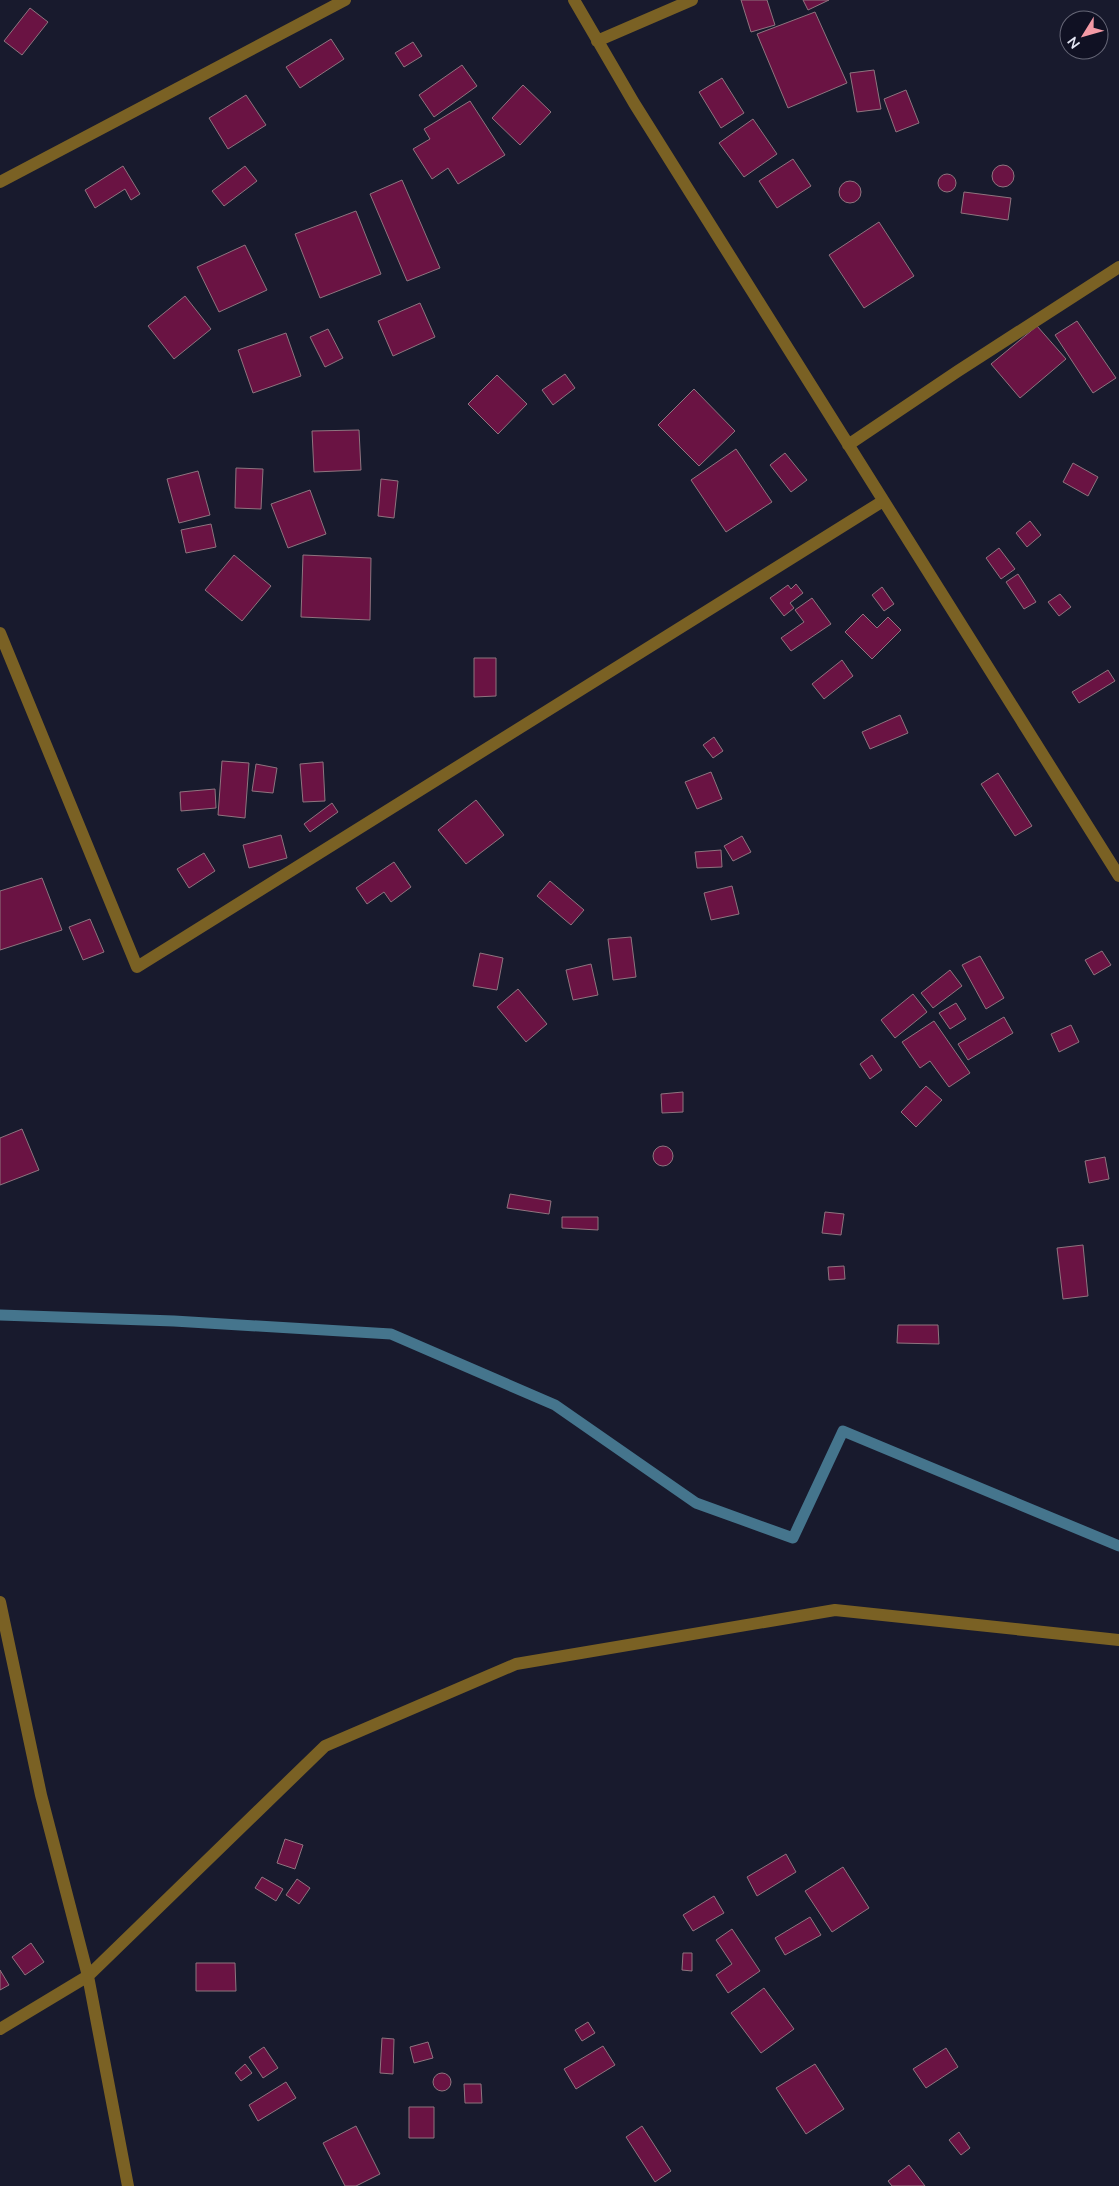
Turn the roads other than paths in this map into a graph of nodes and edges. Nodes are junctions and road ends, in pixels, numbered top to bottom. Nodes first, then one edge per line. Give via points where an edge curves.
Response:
1 (344, 0) edge
2 (574, 0) edge
3 (692, 0) edge
4 (597, 41) junction
5 (0, 182) edge
6 (1119, 267) edge
7 (848, 445) junction
8 (883, 501) junction
9 (0, 633) edge
10 (1119, 876) edge
11 (0, 1602) edge
12 (1119, 1640) edge
13 (88, 1976) junction
14 (0, 2029) edge
15 (128, 2186) edge

1 - 5 street
2 - 4 street
3 - 4 street
4 - 7 street
6 - 7 street
7 - 8 street
8 - 9 street via 137,967
8 - 10 street
11 - 13 street via 41,1795
12 - 13 street via 835,1610 516,1664 325,1746
13 - 14 street
13 - 15 street

